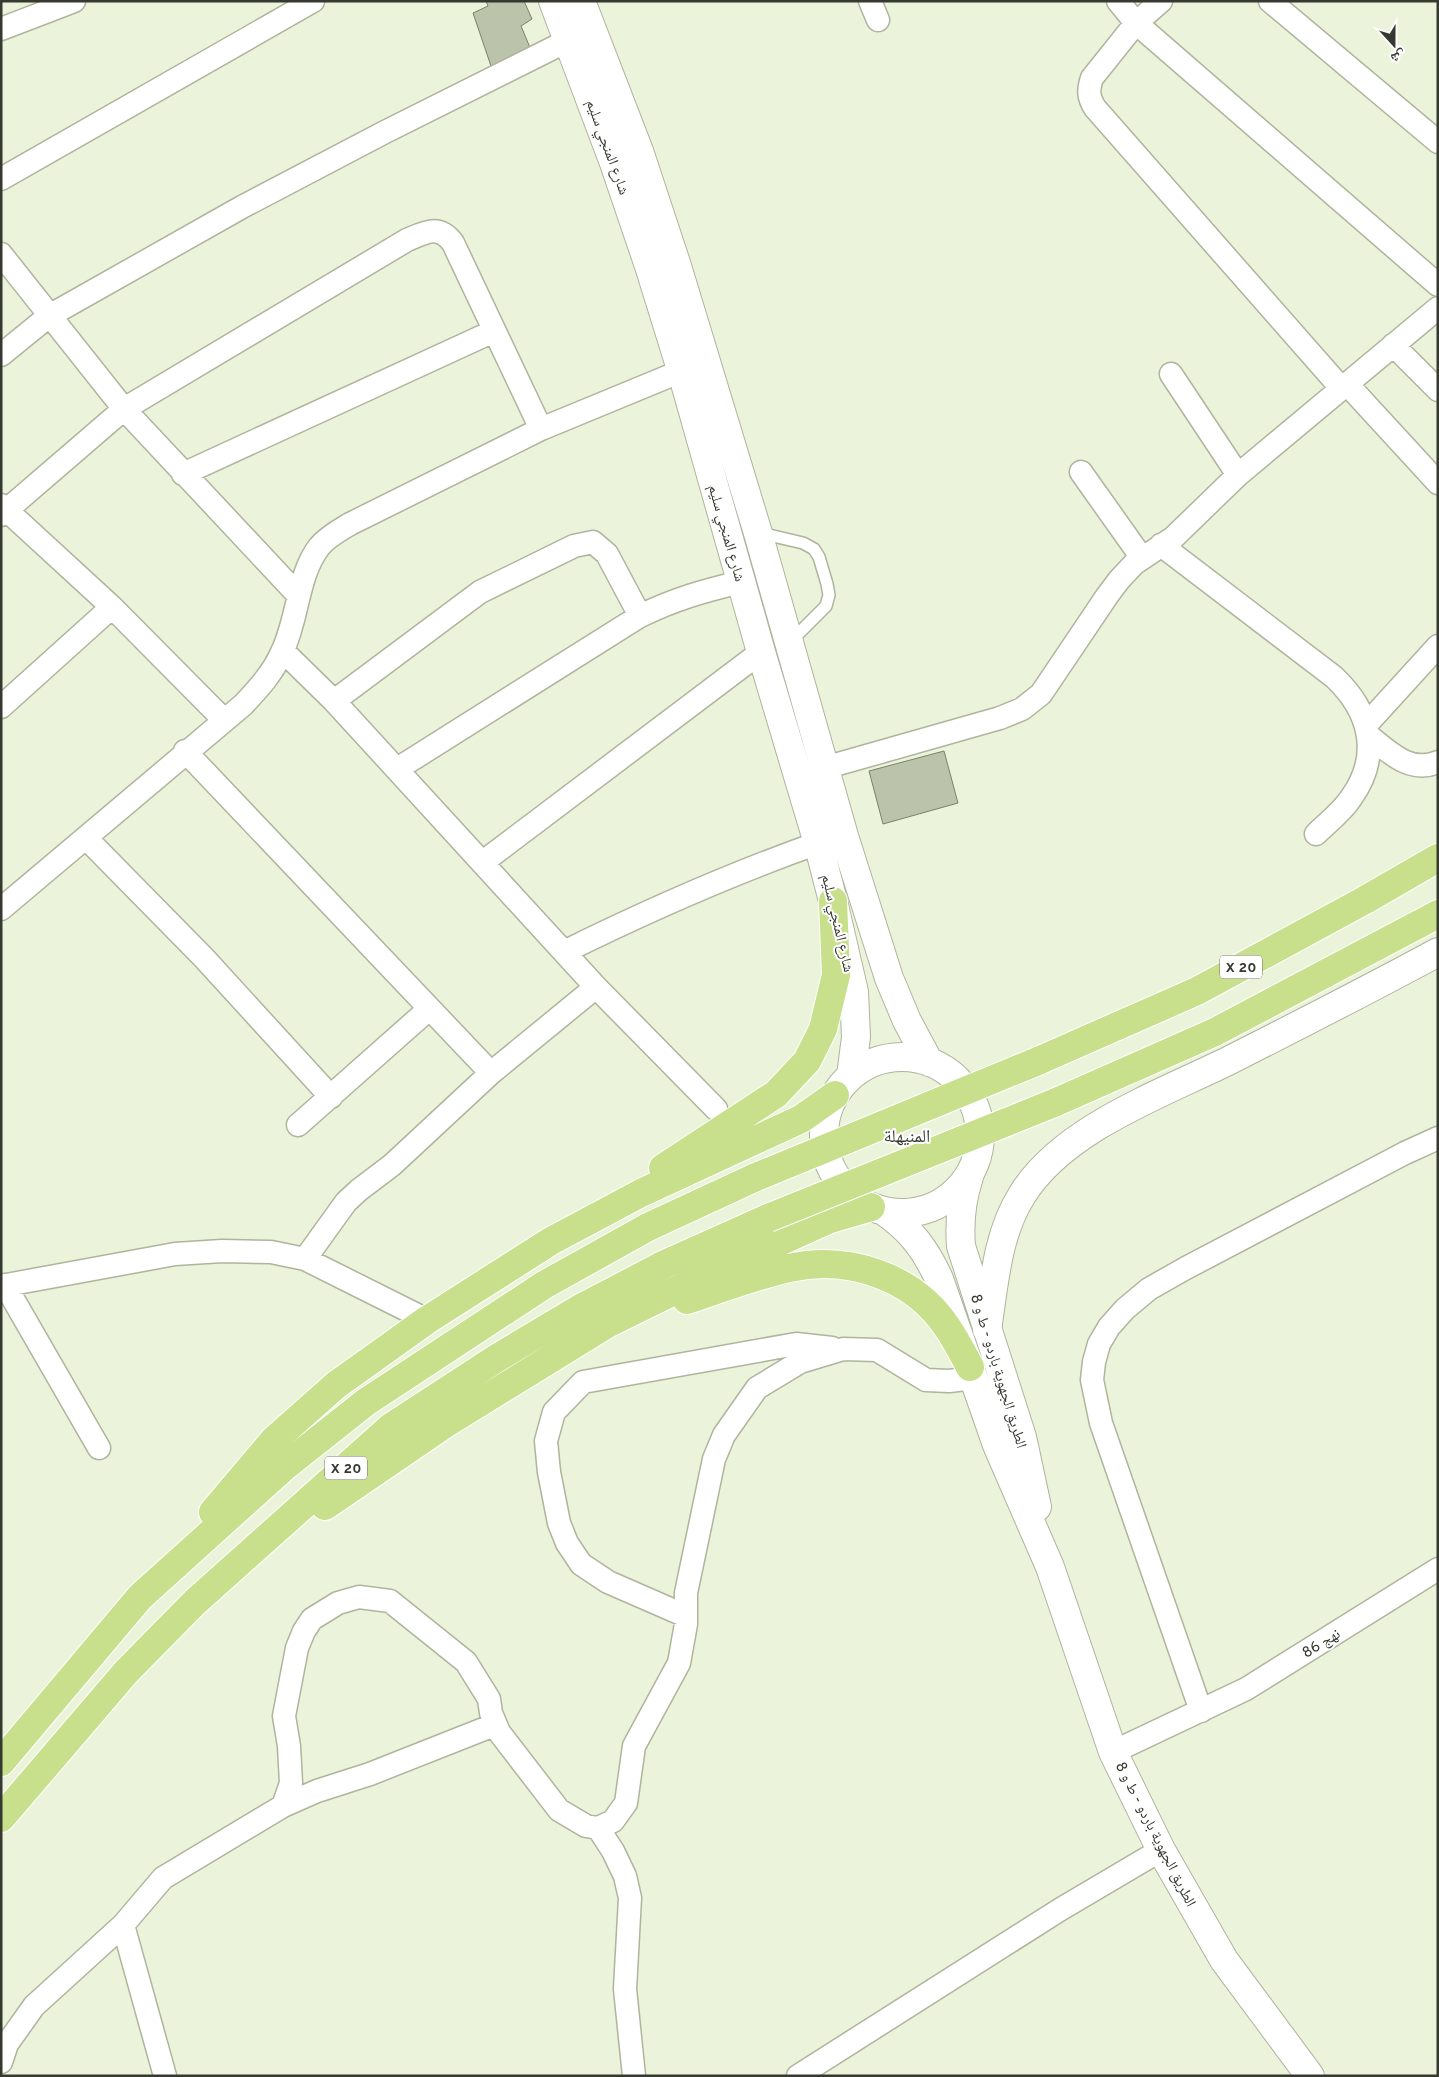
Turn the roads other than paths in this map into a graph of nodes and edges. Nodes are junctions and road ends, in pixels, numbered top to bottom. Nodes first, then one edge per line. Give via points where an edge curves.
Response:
1 (74, 1) edge
2 (313, 1) edge
3 (553, 1) edge
4 (581, 1) edge
5 (1118, 1) edge
6 (1161, 1) edge
7 (1270, 1) edge
8 (1136, 22) junction
9 (1, 29) edge
10 (569, 40) junction
11 (1438, 142) edge
12 (1, 179) edge
13 (1, 254) edge
14 (1438, 285) edge
15 (1438, 308) edge
16 (49, 316) junction
17 (494, 331) junction
18 (1393, 345) junction
19 (1, 355) edge
20 (694, 365) junction
21 (1170, 374) dead end
22 (1344, 387) junction
23 (1438, 390) edge
24 (124, 409) junction
25 (542, 429) junction
26 (1081, 472) dead end
27 (183, 474) junction
28 (1238, 475) junction
29 (1438, 483) edge
30 (3, 510) edge
31 (758, 533) junction
32 (1152, 551) junction
33 (741, 582) junction
34 (299, 596) junction
35 (112, 607) junction
36 (640, 616) junction
37 (790, 643) junction
38 (1438, 646) edge
39 (283, 651) junction
40 (761, 652) junction
41 (334, 701) junction
42 (1, 707) edge
43 (224, 720) junction
44 (1367, 730) junction
45 (185, 752) junction
46 (1438, 762) edge
47 (824, 768) junction
48 (396, 769) junction
49 (1316, 834) dead end
50 (86, 838) junction
51 (818, 844) junction
52 (1438, 858) edge
53 (483, 862) junction
54 (833, 901) junction
55 (1, 908) edge
56 (1438, 914) edge
57 (564, 952) junction
58 (1438, 952) edge
59 (596, 987) junction
60 (429, 1009) junction
61 (929, 1062) junction
62 (491, 1073) junction
63 (843, 1085) junction
64 (331, 1097) junction
65 (716, 1109) dead end
66 (298, 1125) dead end
67 (1438, 1138) edge
68 (969, 1176) junction
69 (878, 1210) junction
70 (551, 1241) junction
71 (305, 1259) junction
72 (3, 1285) edge
73 (427, 1320) junction
74 (987, 1330) junction
75 (567, 1348) junction
76 (843, 1349) junction
77 (972, 1373) junction
78 (99, 1448) dead end
79 (1050, 1567) junction
80 (1438, 1569) edge
81 (140, 1597) junction
82 (195, 1602) junction
83 (686, 1616) junction
84 (1201, 1712) junction
85 (494, 1725) junction
86 (1113, 1752) junction
87 (1, 1762) edge
88 (284, 1806) junction
89 (1, 1818) edge
90 (598, 1828) junction
91 (1161, 1850) junction
92 (123, 1925) junction
93 (1, 2062) edge
94 (165, 2076) edge
95 (634, 2076) edge
96 (798, 2076) edge
97 (1310, 2076) edge

1 - 9 street
2 - 12 street
3 - 10 main road, شارع المنجي سليم
4 - 20 main road, شارع المنجي سليم via 639,151 677,266
5 - 8 street
6 - 8 street
7 - 11 street
8 - 14 street
8 - 22 street via 1092,78 1089,95 1095,108
10 - 16 street via 242,207
10 - 20 main road, شارع المنجي سليم
13 - 16 street
15 - 18 street
16 - 19 street
16 - 24 street
17 - 24 street via 453,243 447,235 433,232 407,240
17 - 25 street
17 - 27 street
18 - 22 street
18 - 23 street
20 - 25 street
20 - 31 main road, شارع المنجي سليم
20 - 33 main road, شارع المنجي سليم
21 - 28 street
22 - 28 street
22 - 29 street
24 - 27 street
24 - 30 street
25 - 34 street via 331,536 312,559
26 - 32 street
27 - 34 street
28 - 32 street via 1174,537
30 - 35 street
31 - 37 main road, شارع المنجي سليم
31 - 37 lane via 803,542 814,549 827,584 826,606
32 - 44 street via 1334,676 1354,698
32 - 47 street via 1118,580 1041,694 1022,709
33 - 36 street via 693,593
33 - 40 main road, شارع المنجي سليم
34 - 39 street
35 - 42 street
35 - 43 street
36 - 41 street via 607,554 593,542 580,544 480,592
36 - 48 street
37 - 47 main road, شارع المنجي سليم
38 - 44 street
39 - 41 street
39 - 43 street via 258,689
40 - 51 main road, شارع المنجي سليم
40 - 53 street
41 - 48 street
43 - 45 street
44 - 46 street via 1401,761 1415,766 1430,766
44 - 49 street via 1367,764 1360,783 1350,800
45 - 50 street
45 - 60 street
47 - 61 main road, شارع المنجي سليم via 889,978
48 - 53 street
50 - 55 street
50 - 64 street via 204,958
51 - 54 main road, شارع المنجي سليم
51 - 57 street via 673,900
52 - 81 highway, X 20, bridge via 1197,991 1038,1061 756,1177 648,1228 544,1285 366,1402 284,1466
53 - 57 street
54 - 63 main road, شارع المنجي سليم via 854,992 856,1037
54 - 70 highway via 836,975 823,1029 807,1061 776,1094
56 - 82 highway, X 20, bridge via 1215,1032 1054,1103 768,1218 666,1264 579,1309 391,1428
57 - 59 street
58 - 74 main road via 1118,1114 1060,1151 1027,1187 1008,1221 1000,1249
59 - 62 street
59 - 65 street
60 - 62 street
60 - 64 street
61 - 63 main road via 909,1057 888,1058 868,1065
61 - 68 main road via 943,1068 963,1086 976,1109 981,1135 976,1162
62 - 71 street via 392,1165 346,1202
63 - 69 main road via 826,1115 824,1138 827,1160 837,1180 852,1196
63 - 70 highway, X 20 via 801,1119 641,1193
64 - 66 street
67 - 84 street via 1149,1289 1109,1327 1099,1344 1092,1380 1101,1423
68 - 69 main road via 953,1195 933,1207 909,1213
68 - 74 main road, الطريق الجهوية باردو - ط و 8 via 959,1222 961,1246
69 - 75 highway, X 20 via 830,1219 719,1268 607,1324
69 - 77 main road, الطريق الجهوية باردو - ط و 8 via 903,1224 930,1259
70 - 73 highway, X 20
71 - 72 street via 272,1252 175,1254
71 - 73 street
72 - 78 street
73 - 81 highway, X 20 via 336,1386 274,1440
74 - 79 main road, الطريق الجهوية باردو - ط و 8 via 1022,1437
75 - 77 highway via 665,1307 790,1268 828,1264 865,1269 889,1277 911,1290 947,1326
75 - 82 highway, X 20 via 448,1422 278,1537
76 - 77 street via 877,1350 926,1380 949,1381
76 - 83 street via 800,1362 757,1388 724,1435 714,1459 686,1592
76 - 83 street via 796,1344 583,1382 554,1412 546,1441 549,1472 559,1523 580,1564 608,1582
77 - 79 main road, الطريق الجهوية باردو - ط و 8 via 997,1445
79 - 86 main road, الطريق الجهوية باردو - ط و 8
80 - 84 street, نهج 86 via 1288,1664
81 - 87 highway, X 20
82 - 89 highway, X 20 via 126,1672
83 - 90 street via 679,1663 634,1746 626,1803 613,1821
84 - 86 street, نهج 86
85 - 88 street
85 - 88 street via 489,1699 466,1662 390,1602 359,1597 338,1603 312,1619 297,1648 284,1716 291,1783
85 - 90 street via 559,1810 586,1826
86 - 91 main road, الطريق الجهوية باردو - ط و 8
88 - 92 street via 163,1878
90 - 95 street via 625,1876 630,1898 625,1989
91 - 96 street
91 - 97 main road, الطريق الجهوية باردو - ط و 8 via 1224,1960
92 - 93 street via 34,2006 7,2044
92 - 94 street

